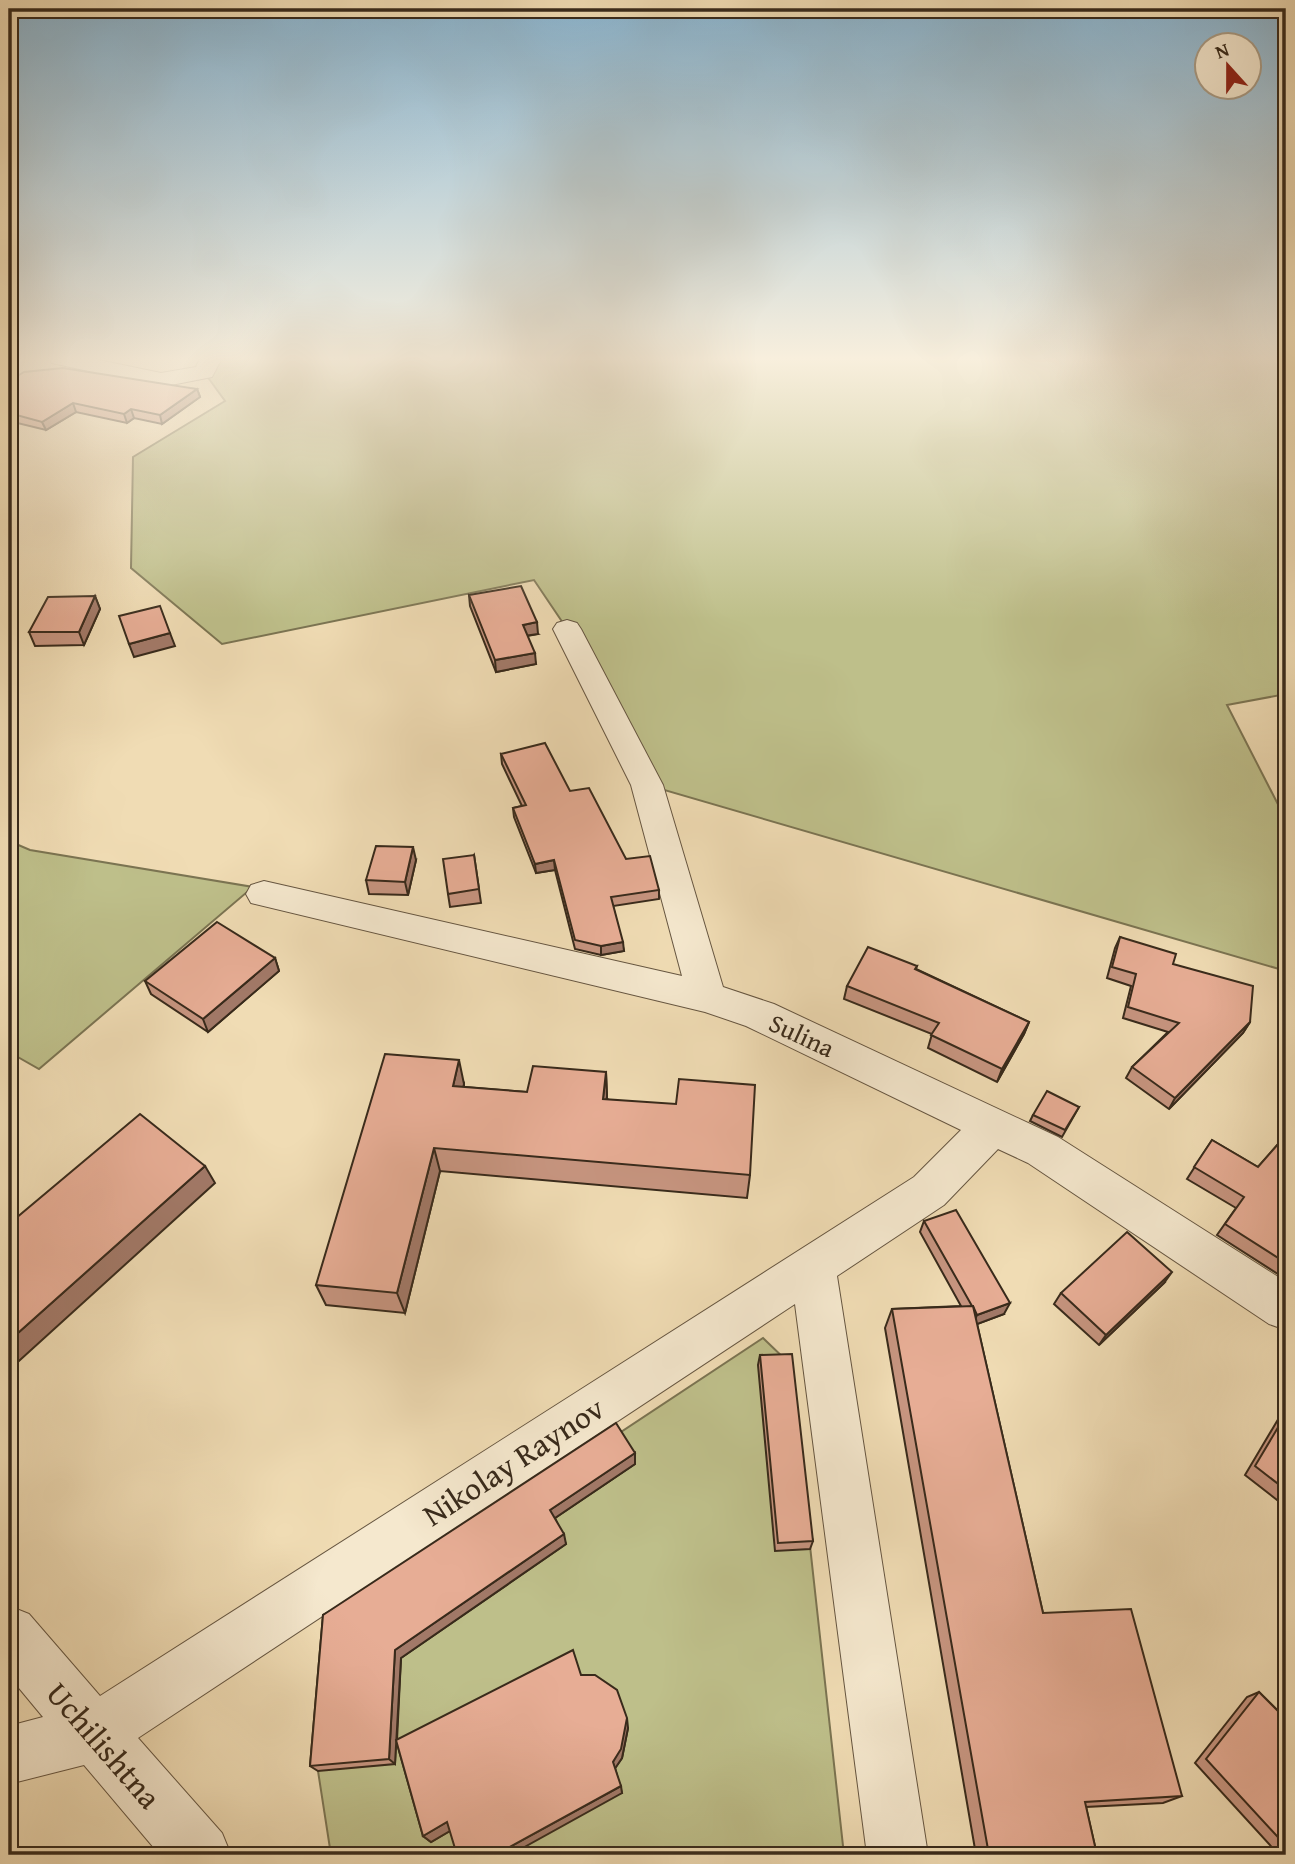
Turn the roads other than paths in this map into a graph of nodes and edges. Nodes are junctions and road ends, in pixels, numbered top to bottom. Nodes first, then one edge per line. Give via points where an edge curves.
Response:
1 (567, 629) dead end
2 (264, 894) dead end
3 (707, 997) junction
4 (993, 1126) junction
5 (813, 1266) junction
6 (1286, 1308) edge
7 (9, 1634) edge
8 (93, 1734) junction
9 (9, 1755) edge
10 (200, 1855) edge
11 (898, 1855) edge

1 - 3 street via 647,785
2 - 3 street, Sulina
3 - 4 street, Sulina via 760,1015
4 - 5 street, Nikolay Raynov via 929,1191
4 - 6 street, Sulina via 1043,1150
5 - 8 street, Nikolay Raynov
5 - 11 street
7 - 8 street, Uchilishtna
8 - 9 street, Nikolay Raynov
8 - 10 street, Uchilishtna

